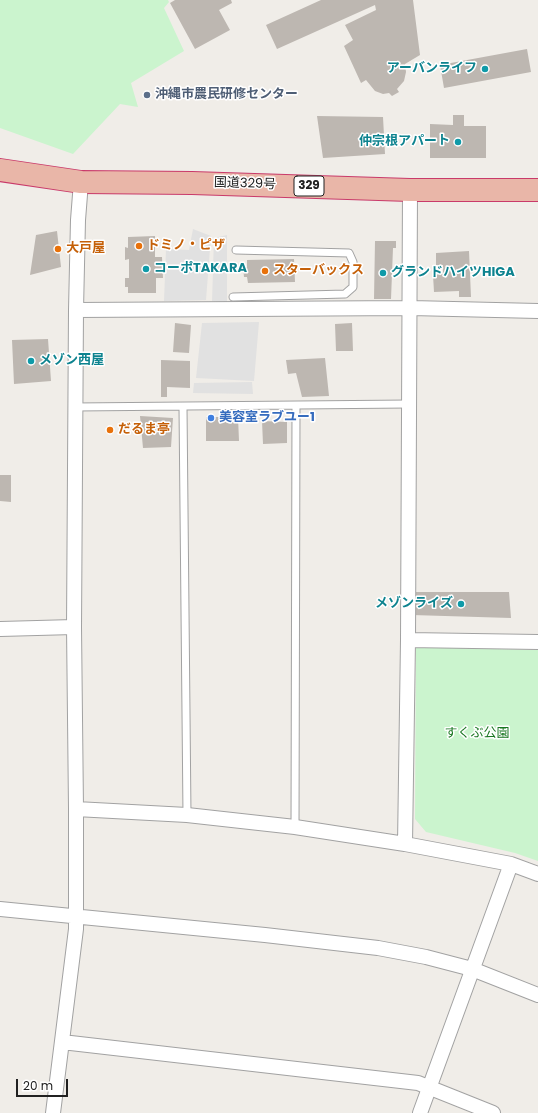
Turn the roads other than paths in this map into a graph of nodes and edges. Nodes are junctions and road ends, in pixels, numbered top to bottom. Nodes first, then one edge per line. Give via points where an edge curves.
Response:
1 (0, 170) edge
2 (80, 182) junction
3 (410, 190) junction
4 (538, 190) edge
5 (236, 250) dead end
6 (233, 298) dead end
7 (411, 308) junction
8 (76, 310) junction
9 (538, 311) edge
10 (409, 404) junction
11 (296, 406) junction
12 (75, 407) junction
13 (183, 407) junction
14 (74, 627) junction
15 (0, 629) edge
16 (408, 640) junction
17 (538, 642) edge
18 (76, 809) junction
19 (187, 815) junction
20 (295, 827) junction
21 (405, 844) junction
22 (510, 864) junction
23 (538, 874) edge
24 (0, 909) edge
25 (76, 917) junction
26 (472, 969) junction
27 (538, 995) edge
28 (62, 1042) junction
29 (429, 1088) junction
30 (53, 1113) edge
31 (420, 1113) edge
32 (494, 1113) edge

1 - 2 highway, 国道329号 / 329
2 - 3 highway, 国道329号 / 329
2 - 8 street
3 - 4 highway, 国道329号 / 329
3 - 7 street
5 - 6 lane via 349,253 353,262 353,287 345,294
7 - 8 street
7 - 9 street
7 - 10 street
8 - 12 street
10 - 11 lane
10 - 16 street
11 - 13 lane
11 - 20 lane
12 - 13 lane
12 - 14 street
13 - 19 lane
14 - 15 street
14 - 18 street
16 - 17 street
16 - 21 street
18 - 19 street
18 - 25 street
19 - 20 street
20 - 21 street
21 - 22 street
22 - 23 street
22 - 26 street
24 - 25 street
25 - 26 street via 331,942 426,956
25 - 28 street
26 - 27 street
26 - 29 street
28 - 29 street via 418,1083
28 - 30 street
29 - 31 street
29 - 32 street

